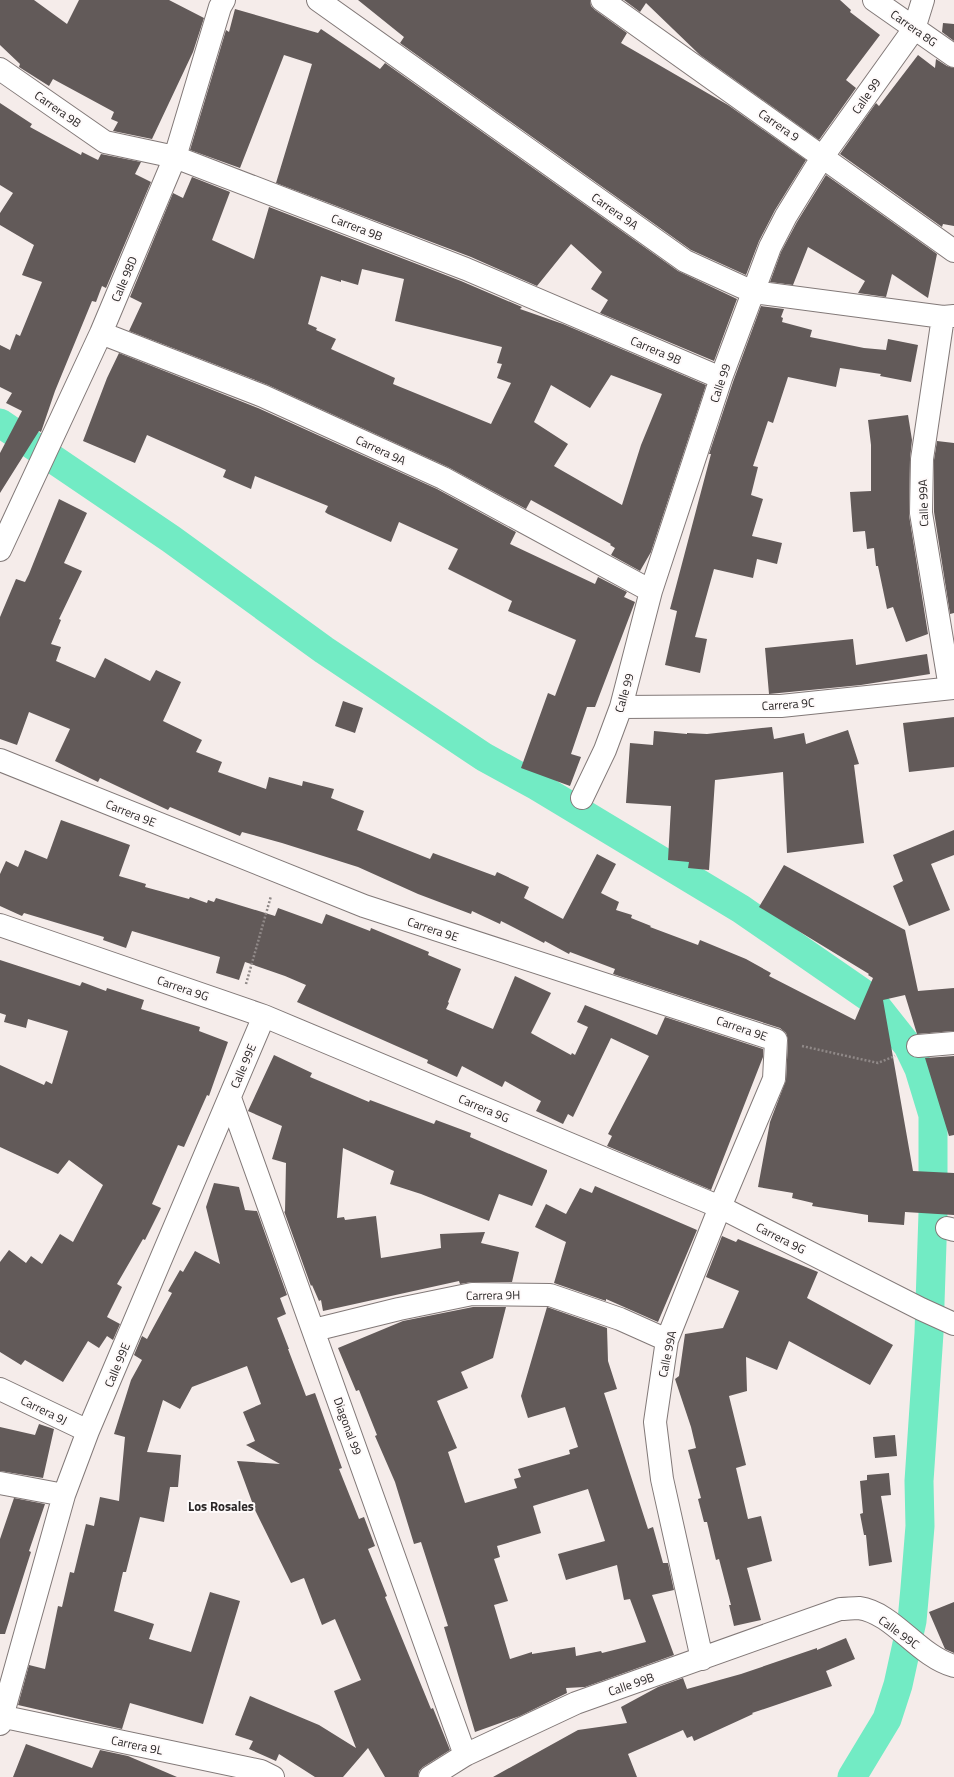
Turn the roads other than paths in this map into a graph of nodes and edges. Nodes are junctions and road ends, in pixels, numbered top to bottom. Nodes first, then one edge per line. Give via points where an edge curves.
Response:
1 (318, 0) edge
2 (602, 0) edge
3 (874, 0) edge
4 (923, 0) edge
5 (218, 2) edge
6 (914, 29) junction
7 (954, 56) edge
8 (0, 69) edge
9 (823, 156) junction
10 (175, 157) junction
11 (954, 251) edge
12 (753, 292) junction
13 (948, 316) edge
14 (101, 332) junction
15 (721, 378) junction
16 (0, 550) edge
17 (651, 590) junction
18 (952, 688) edge
19 (621, 706) junction
20 (0, 760) edge
21 (582, 798) dead end
22 (0, 925) edge
23 (264, 1016) junction
24 (776, 1040) joint
25 (954, 1043) edge
26 (918, 1046) dead end
27 (230, 1098) junction
28 (720, 1207) junction
29 (947, 1321) edge
30 (314, 1330) junction
31 (667, 1340) junction
32 (0, 1389) edge
33 (88, 1431) junction
34 (0, 1483) edge
35 (64, 1495) junction
36 (840, 1609) joint
37 (702, 1659) junction
38 (954, 1666) edge
39 (1, 1719) edge
40 (465, 1755) junction
41 (273, 1777) edge
42 (430, 1777) edge

1 - 12 street, Carrera 9A via 685,261
2 - 9 street, Carrera 9
3 - 6 street, Carrera 8G
4 - 6 street, Calle 99
5 - 10 street, Calle 98D
6 - 7 street, Carrera 8G
6 - 9 street, Calle 99
8 - 10 street, Carrera 9B via 105,142
9 - 11 street, Carrera 9
9 - 12 street, Calle 99 via 770,247
10 - 14 street, Calle 98D
10 - 15 street, Carrera 9B via 466,269
12 - 13 street, Carrera 9A
12 - 15 street, Calle 99
13 - 18 street, Calle 99A via 922,459 921,513
14 - 16 street, Calle 98D
14 - 17 street, Carrera 9A via 263,396 443,478
15 - 17 street, Calle 99
17 - 19 street, Calle 99
18 - 19 street, Carrera 9C via 781,706
19 - 21 street, Calle 99 via 605,750
20 - 24 street, Carrera 9E via 364,906
22 - 23 street, Carrera 9G
23 - 27 street, Calle 99E
23 - 28 street, Carrera 9G
24 - 28 street, Calle 99A via 774,1080
25 - 26 street
27 - 30 street, Diagonal 99
27 - 33 street, Calle 99E
28 - 29 street, Carrera 9G
28 - 31 street, Calle 99A
30 - 31 street, Carrera 9H via 472,1294 550,1295 620,1319
30 - 40 street, Diagonal 99
31 - 37 street, Calle 99A via 655,1422 662,1479
32 - 33 street, Carrera 9J
33 - 35 street, Calle 99E
34 - 35 street
35 - 39 street, Calle 99E
36 - 37 street, Calle 99B
36 - 38 street, Calle 99C via 859,1608 874,1614 892,1624 942,1663
37 - 40 street, Calle 99B via 576,1703
39 - 41 street, Carrera 9L via 261,1771
40 - 42 street, Calle 99B

